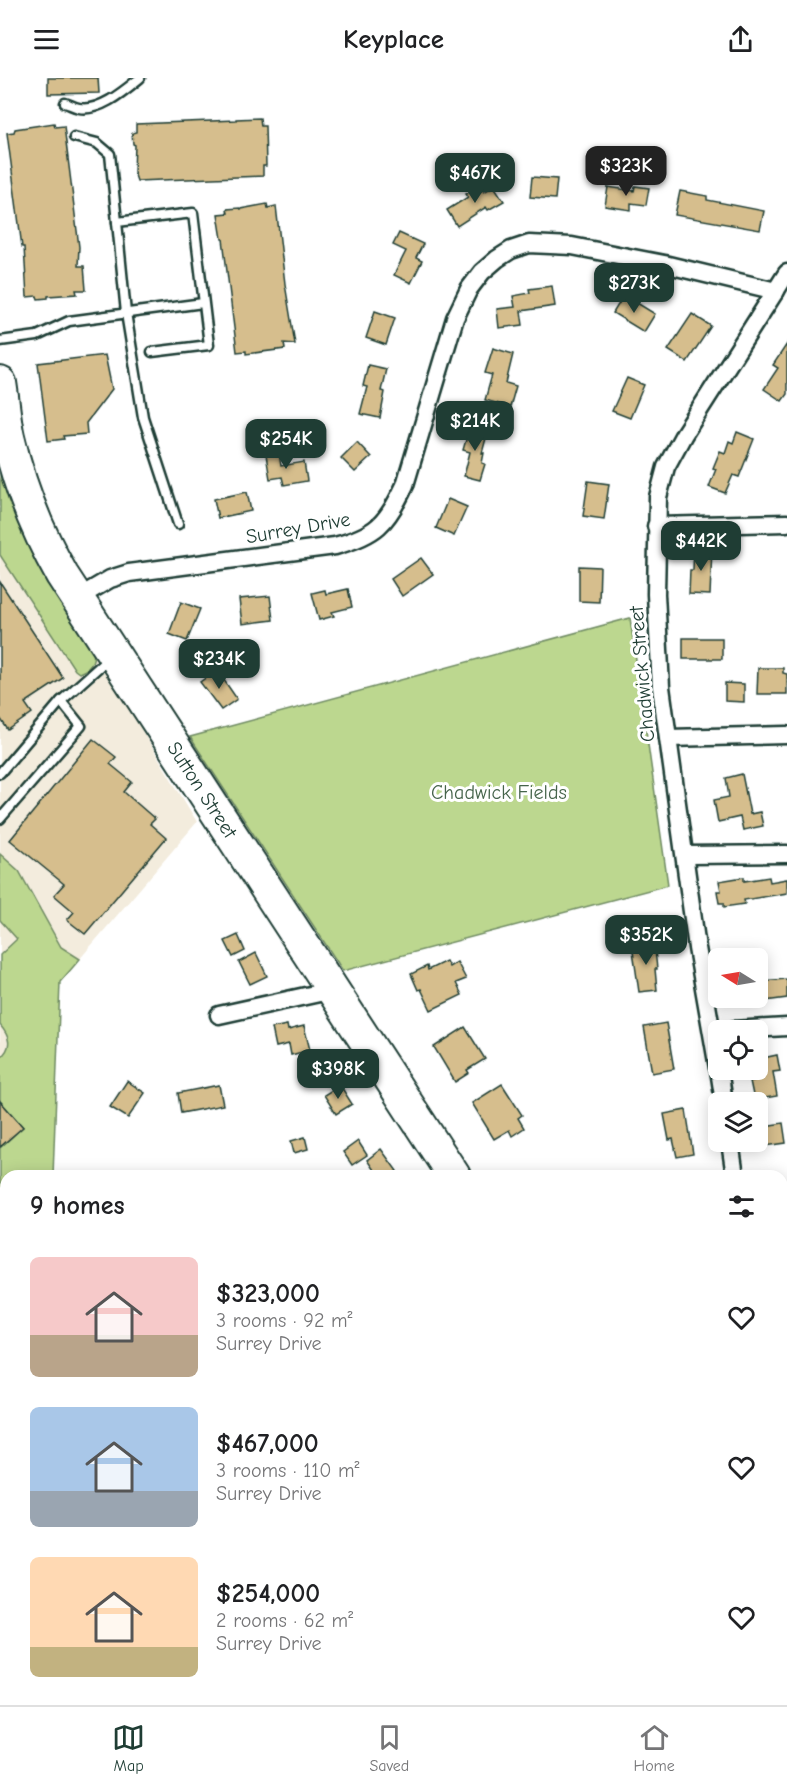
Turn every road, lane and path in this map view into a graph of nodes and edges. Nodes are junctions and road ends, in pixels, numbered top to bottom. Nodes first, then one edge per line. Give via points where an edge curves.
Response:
1 (140, 78) edge
2 (65, 103) dead end
3 (75, 137) dead end
4 (117, 222) junction
5 (787, 273) edge
6 (776, 291) junction
7 (203, 303) junction
8 (126, 313) junction
9 (0, 341) edge
10 (152, 352) dead end
11 (0, 382) edge
12 (787, 523) edge
13 (178, 524) dead end
14 (656, 526) junction
15 (76, 599) junction
16 (113, 655) junction
17 (61, 701) junction
18 (787, 735) edge
19 (668, 738) junction
20 (0, 773) edge
21 (0, 819) edge
22 (787, 854) edge
23 (686, 855) junction
24 (333, 990) junction
25 (219, 1015) dead end
26 (712, 1020) edge
27 (787, 1027) edge
28 (768, 1028) edge
29 (731, 1152) edge
30 (450, 1170) edge
31 (734, 1170) edge

1 - 2 lane via 92,107
3 - 4 lane via 98,143 110,154
4 - 7 lane via 193,213
4 - 8 lane
5 - 6 street, Chadwick Street
6 - 14 street, Chadwick Street via 666,467
6 - 15 street, Surrey Drive via 572,246 529,244 511,250 482,272 469,289 455,318 405,485 384,522 374,531 359,540 335,546 123,575
7 - 8 lane
7 - 10 lane via 209,345
8 - 9 lane via 69,321 38,336
8 - 13 lane via 142,417
11 - 15 highway, Sutton Street via 8,438 43,542
12 - 14 street
14 - 19 street, Chadwick Street via 658,647
15 - 16 highway, Sutton Street
16 - 17 lane
16 - 24 highway, Sutton Street
17 - 20 lane
17 - 21 lane via 81,726
18 - 19 street
19 - 23 street, Chadwick Street
22 - 23 street
23 - 26 street, Chadwick Street via 697,948
24 - 25 street
24 - 30 highway, Sutton Street
27 - 28 street
29 - 31 street

